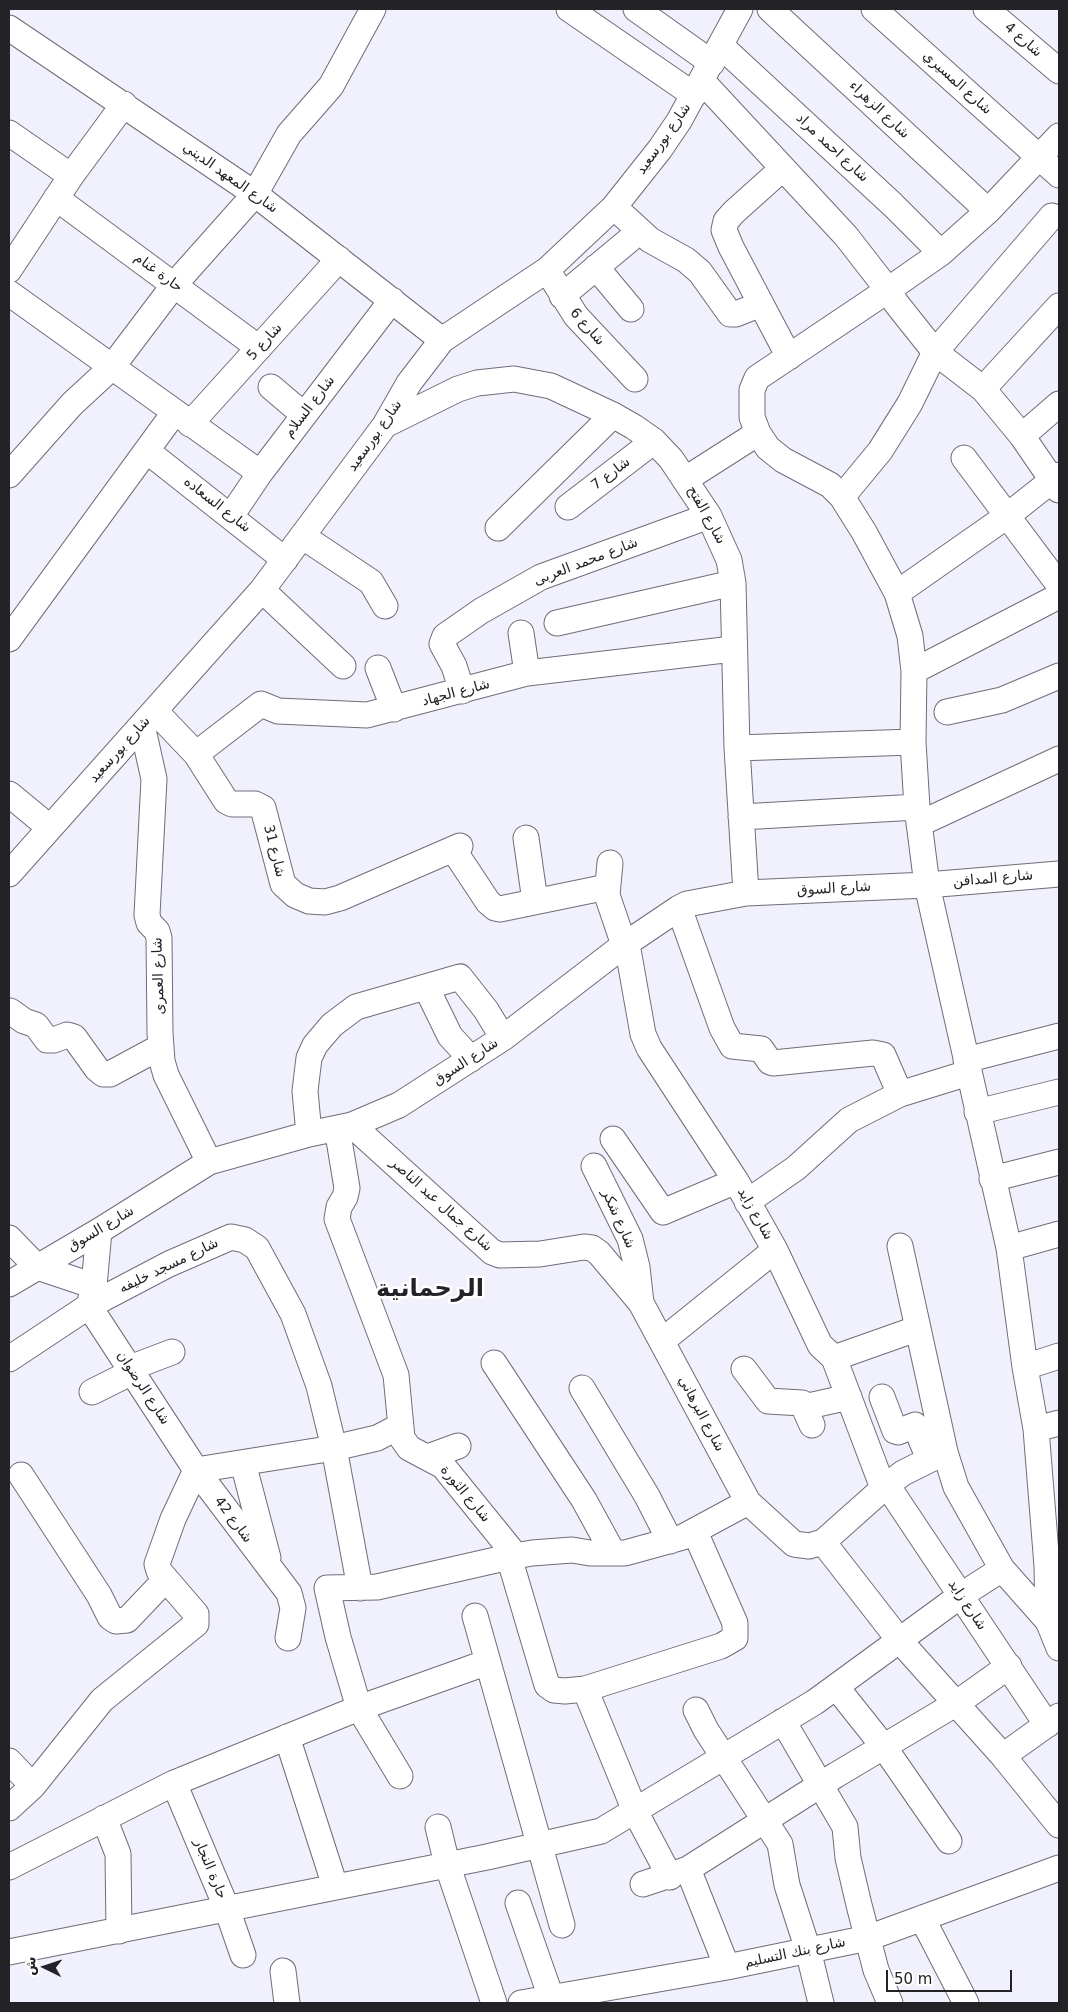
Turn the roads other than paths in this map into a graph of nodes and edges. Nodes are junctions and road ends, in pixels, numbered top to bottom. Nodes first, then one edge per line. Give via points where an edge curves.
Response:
1 (569, 9) edge
2 (636, 9) edge
3 (740, 9) edge
4 (770, 9) edge
5 (874, 9) edge
6 (986, 9) edge
7 (368, 11) edge
8 (9, 28) edge
9 (707, 71) junction
10 (1059, 71) edge
11 (124, 104) junction
12 (9, 133) edge
13 (1059, 136) edge
14 (1039, 157) junction
15 (782, 169) junction
16 (1059, 175) edge
17 (71, 176) junction
18 (254, 194) junction
19 (56, 198) junction
20 (614, 206) junction
21 (988, 211) junction
22 (1052, 216) dead end
23 (640, 231) junction
24 (16, 240) edge
25 (941, 253) junction
26 (339, 259) junction
27 (596, 267) junction
28 (9, 270) edge
29 (547, 270) junction
30 (174, 285) junction
31 (888, 290) junction
32 (9, 293) edge
33 (562, 296) junction
34 (392, 300) junction
35 (761, 304) junction
36 (1059, 306) edge
37 (631, 309) dead end
38 (442, 340) junction
39 (259, 348) junction
40 (935, 352) junction
41 (789, 357) junction
42 (112, 367) junction
43 (635, 379) dead end
44 (271, 387) dead end
45 (983, 389) junction
46 (1059, 404) edge
47 (304, 415) junction
48 (613, 415) junction
49 (182, 418) junction
50 (385, 425) junction
51 (758, 433) junction
52 (1022, 436) junction
53 (654, 441) junction
54 (148, 451) junction
55 (964, 458) dead end
56 (260, 473) junction
57 (9, 475) edge
58 (686, 479) junction
59 (1057, 482) edge
60 (842, 497) junction
61 (568, 507) dead end
62 (231, 516) junction
63 (709, 516) junction
64 (1007, 516) junction
65 (498, 528) dead end
66 (302, 536) junction
67 (285, 560) junction
68 (733, 583) junction
69 (1059, 585) edge
70 (262, 590) junction
71 (897, 593) junction
72 (1059, 596) edge
73 (385, 606) dead end
74 (558, 623) dead end
75 (521, 633) dead end
76 (9, 639) edge
77 (733, 649) junction
78 (343, 666) dead end
79 (378, 668) dead end
80 (914, 671) junction
81 (528, 674) junction
82 (1059, 676) edge
83 (462, 691) junction
84 (394, 709) junction
85 (946, 712) dead end
86 (148, 718) junction
87 (913, 742) junction
88 (737, 748) junction
89 (196, 754) junction
90 (1059, 759) edge
91 (9, 794) edge
92 (918, 815) junction
93 (741, 817) junction
94 (49, 827) junction
95 (526, 838) dead end
96 (610, 863) dead end
97 (9, 874) edge
98 (1059, 874) edge
99 (926, 885) junction
100 (607, 887) junction
101 (746, 893) junction
102 (535, 901) junction
103 (679, 908) junction
104 (625, 944) junction
105 (426, 987) junction
106 (10, 1011) edge
107 (1059, 1036) edge
108 (503, 1038) junction
109 (160, 1047) junction
110 (471, 1059) junction
111 (967, 1066) junction
112 (1059, 1092) edge
113 (900, 1094) junction
114 (977, 1112) junction
115 (344, 1127) junction
116 (309, 1134) junction
117 (613, 1139) dead end
118 (209, 1162) junction
119 (1059, 1162) edge
120 (594, 1166) dead end
121 (992, 1179) junction
122 (742, 1191) junction
123 (99, 1231) junction
124 (1059, 1234) edge
125 (9, 1238) edge
126 (900, 1246) dead end
127 (1008, 1248) junction
128 (775, 1250) junction
129 (599, 1253) joint
130 (37, 1267) junction
131 (9, 1284) edge
132 (92, 1296) junction
133 (641, 1303) junction
134 (916, 1329) junction
135 (662, 1340) junction
136 (172, 1352) dead end
137 (1059, 1356) edge
138 (834, 1358) junction
139 (9, 1359) edge
140 (494, 1363) dead end
141 (1025, 1367) junction
142 (744, 1369) dead end
143 (131, 1370) junction
144 (582, 1388) dead end
145 (92, 1392) dead end
146 (849, 1397) junction
147 (882, 1397) dead end
148 (400, 1426) junction
149 (1048, 1426) edge
150 (458, 1446) dead end
151 (334, 1448) junction
152 (937, 1456) junction
153 (428, 1457) junction
154 (243, 1463) junction
155 (196, 1470) junction
156 (21, 1475) dead end
157 (885, 1486) junction
158 (748, 1502) junction
159 (695, 1532) junction
160 (670, 1541) junction
161 (823, 1542) junction
162 (613, 1553) junction
163 (512, 1556) junction
164 (1002, 1569) junction
165 (271, 1570) junction
166 (163, 1575) junction
167 (360, 1588) junction
168 (960, 1596) junction
169 (475, 1616) dead end
170 (1054, 1620) edge
171 (288, 1638) dead end
172 (900, 1640) junction
173 (1059, 1648) edge
174 (488, 1662) junction
175 (1009, 1666) junction
176 (837, 1688) junction
177 (586, 1689) junction
178 (957, 1703) junction
179 (359, 1708) junction
180 (696, 1710) dead end
181 (1053, 1720) edge
182 (783, 1721) junction
183 (288, 1737) junction
184 (884, 1747) junction
185 (1003, 1756) junction
186 (725, 1758) junction
187 (9, 1761) edge
188 (400, 1776) dead end
189 (174, 1783) junction
190 (821, 1785) junction
191 (33, 1786) junction
192 (9, 1808) edge
193 (635, 1811) junction
194 (104, 1818) junction
195 (765, 1820) junction
196 (1059, 1825) edge
197 (438, 1827) dead end
198 (949, 1841) dead end
199 (539, 1845) junction
200 (447, 1864) junction
201 (9, 1867) edge
202 (1059, 1868) edge
203 (679, 1873) junction
204 (643, 1884) dead end
205 (335, 1886) junction
206 (518, 1902) dead end
207 (228, 1909) junction
208 (922, 1918) junction
209 (562, 1926) dead end
210 (120, 1931) junction
211 (868, 1938) junction
212 (808, 1950) junction
213 (9, 1952) edge
214 (243, 1955) dead end
215 (728, 1967) junction
216 (283, 1972) dead end
217 (552, 2001) edge
218 (286, 2003) edge
219 (494, 2003) edge
220 (520, 2003) edge
221 (821, 2003) edge
222 (890, 2003) edge
223 (966, 2003) edge

1 - 9 street
2 - 9 street
3 - 9 street, شارع بورسعيد
4 - 21 street, شارع الزهراء
5 - 14 street, شارع المسيري
6 - 10 street, شارع 4
7 - 18 street via 330,86 289,134
8 - 11 street, شارع المعهد الديني
9 - 15 street
9 - 20 street, شارع بورسعيد via 660,149
9 - 25 street, شارع احمد مراد via 887,199
11 - 17 street
11 - 18 street, شارع المعهد الديني
12 - 17 street
13 - 14 street
14 - 16 street, شارع المسيري
14 - 21 street
15 - 31 street via 846,236
15 - 35 street via 724,225 725,236
17 - 19 street
18 - 26 street, شارع المعهد الديني
18 - 30 street
19 - 24 street
19 - 30 street, حارة غنام
20 - 23 street
20 - 29 street, شارع بورسعيد
21 - 25 street
22 - 40 street
23 - 27 street
23 - 35 street via 700,272 730,314
24 - 28 street
25 - 31 street
26 - 34 street, شارع المعهد الديني
26 - 39 street, شارع 5
27 - 33 street
27 - 37 street
29 - 33 street, شارع 6
29 - 38 street, شارع بورسعيد
30 - 39 street, حارة غنام
30 - 42 street
31 - 40 street
31 - 41 street
32 - 42 street
33 - 43 street, شارع 6 via 576,316
34 - 38 street, شارع المعهد الديني
34 - 47 street, شارع السلام
35 - 41 street
36 - 45 street
38 - 50 street, شارع بورسعيد via 410,383
39 - 49 street, شارع 5
40 - 45 street
40 - 60 street via 910,403 880,451
41 - 51 street via 757,378 752,390 752,417
42 - 49 street
42 - 57 street via 72,404
44 - 47 street
45 - 52 street
46 - 52 street
47 - 56 street, شارع السلام
48 - 50 street, شارع الفتح via 551,386 514,379 458,389
48 - 53 street, شارع الفتح
48 - 65 street
49 - 54 street, شارع 5
49 - 56 street
50 - 66 street, شارع بورسعيد
51 - 58 street
51 - 60 street via 768,448 830,485
52 - 59 street
53 - 58 street, شارع الفتح
53 - 61 street, شارع 7
54 - 62 street, شارع السعاده
54 - 76 street, شارع 5
55 - 64 street
56 - 62 street, شارع السلام
58 - 63 street, شارع الفتح
59 - 64 street
60 - 71 street
62 - 67 street, شارع السعاده
63 - 68 street, شارع الفتح via 729,560
63 - 83 street, شارع محمد العربى via 541,577 445,636 442,644
64 - 69 street
64 - 71 street
66 - 67 street, شارع بورسعيد
66 - 73 street via 371,582
67 - 70 street, شارع بورسعيد
68 - 74 street
68 - 77 street, شارع الفتح
70 - 78 street
70 - 86 street, شارع بورسعيد
71 - 80 street via 910,636
72 - 80 street
75 - 81 street
77 - 81 street, شارع الجهاد
77 - 88 street, شارع الفتح
79 - 84 street
80 - 87 street
81 - 83 street, شارع الجهاد
82 - 85 street via 1002,700
83 - 84 street, شارع الجهاد
84 - 89 street, شارع الجهاد via 367,715 339,715 308,710 278,711 261,704
86 - 89 street, شارع 31
86 - 94 street, شارع بورسعيد
86 - 109 street, شارع العمرى via 154,786 147,915 159,938
87 - 88 street
87 - 92 street
88 - 93 street, شارع الفتح
89 - 102 street, شارع 31 via 226,801 263,808 283,884 295,895 309,901 325,902 340,898 457,848 491,905 500,909
90 - 92 street
91 - 94 street
92 - 93 street
92 - 99 street
93 - 101 street, شارع الفتح
94 - 97 street, شارع بورسعيد
95 - 102 street
96 - 100 street
98 - 99 street, شارع المدافن
99 - 101 street, شارع السوق
99 - 111 street
100 - 102 street
100 - 104 street, شارع زايد
101 - 103 street, شارع السوق
103 - 104 street, شارع السوق
103 - 113 street via 724,1033 732,1046 761,1049 773,1063 873,1053 883,1055
104 - 108 street, شارع السوق
104 - 122 street, شارع زايد via 643,1034 649,1048
105 - 108 street via 461,977
105 - 110 street via 450,1036
105 - 116 street via 356,1007 315,1046 306,1072
106 - 109 street via 24,1022 36,1026 47,1040 67,1035 74,1037 103,1074 110,1074
107 - 111 street
108 - 110 street, شارع السوق
109 - 118 street, شارع العمرى via 166,1075
110 - 115 street, شارع السوق via 399,1105
111 - 113 street
111 - 114 street
112 - 114 street
113 - 122 street via 849,1120 796,1168
114 - 121 street
115 - 116 street, شارع السوق
115 - 129 street, شارع جمال عبد الناصر via 492,1252 500,1255 540,1254 584,1247
115 - 148 street, شارع الثورة via 347,1188 337,1219 396,1374
116 - 118 street, شارع السوق
117 - 122 street via 662,1212
118 - 123 street, شارع السوق
119 - 121 street
120 - 133 street, شارع شكر via 630,1239
121 - 127 street
122 - 128 street, شارع زايد
123 - 130 street, شارع السوق
123 - 132 street
124 - 127 street
125 - 130 street
126 - 134 street
127 - 141 street
128 - 135 street
128 - 138 street, شارع زايد via 820,1345
129 - 133 street, شارع البرهاني
130 - 131 street, شارع السوق
130 - 132 street
132 - 139 street, شارع مسجد خليفه
132 - 143 street, شارع الرضوان
132 - 151 street, شارع مسجد خليفه via 217,1242 231,1237 245,1240 257,1248 293,1314 319,1386
133 - 135 street, شارع البرهاني
134 - 138 street
134 - 152 street
135 - 158 street, شارع البرهاني
136 - 143 street
137 - 141 street
138 - 146 street, شارع زايد
140 - 162 street via 584,1500
141 - 149 street
142 - 146 street via 768,1401 800,1402 808,1416
143 - 145 street
143 - 155 street, شارع الرضوان
144 - 160 street
146 - 157 street, شارع زايد
147 - 152 street via 894,1431 915,1425
148 - 151 street via 377,1438
148 - 153 street, شارع الثورة via 402,1438 409,1448
149 - 170 street via 1047,1566
150 - 153 street
151 - 154 street
151 - 167 street, شارع مسجد خليفه
152 - 157 street
152 - 164 street
153 - 163 street, شارع الثورة via 443,1466
154 - 155 street
154 - 165 street, شارع 42
155 - 165 street, شارع 42
155 - 166 street via 172,1519 158,1558
156 - 166 street via 116,1621 127,1620
157 - 161 street
157 - 168 street, شارع زايد
158 - 159 street
158 - 161 street, شارع البرهاني via 794,1544 809,1546
159 - 160 street
159 - 177 street via 735,1623 735,1638 721,1646
160 - 162 street
161 - 172 street
162 - 163 street via 572,1550
163 - 167 street
163 - 177 street via 547,1685 554,1690
164 - 168 street
164 - 170 street
165 - 171 street, شارع 42 via 289,1592 293,1608
166 - 191 street via 196,1614 193,1629 102,1700
167 - 179 street via 327,1588
168 - 172 street
168 - 175 street, شارع زايد
169 - 174 street
170 - 173 street
172 - 176 street
172 - 178 street
174 - 179 street
174 - 199 street
175 - 178 street
175 - 181 street, شارع زايد
176 - 182 street
176 - 184 street
177 - 193 street
178 - 184 street
178 - 185 street
179 - 183 street
179 - 188 street
180 - 186 street
181 - 185 street
182 - 186 street
182 - 190 street
183 - 189 street
183 - 205 street
184 - 190 street
184 - 198 street
185 - 196 street
186 - 193 street
186 - 195 street
187 - 191 street
189 - 194 street
189 - 207 street, حارة النجار
190 - 195 street
190 - 211 street via 845,1827 848,1858
191 - 192 street
193 - 199 street via 601,1831
193 - 203 street
194 - 201 street
194 - 210 street via 118,1854
195 - 203 street
195 - 212 street via 782,1850 787,1885
197 - 200 street
199 - 200 street
199 - 209 street
200 - 205 street
200 - 219 street
202 - 208 street, شارع بنك التسليم
203 - 204 street
203 - 215 street
205 - 207 street
206 - 217 street
207 - 210 street
207 - 214 street, حارة النجار
208 - 211 street, شارع بنك التسليم
208 - 223 street
210 - 213 street
211 - 212 street, شارع بنك التسليم
211 - 222 street via 876,1970
212 - 215 street, شارع بنك التسليم
212 - 221 street
215 - 217 street, شارع بنك التسليم
216 - 218 street
217 - 220 street, شارع بنك التسليم

